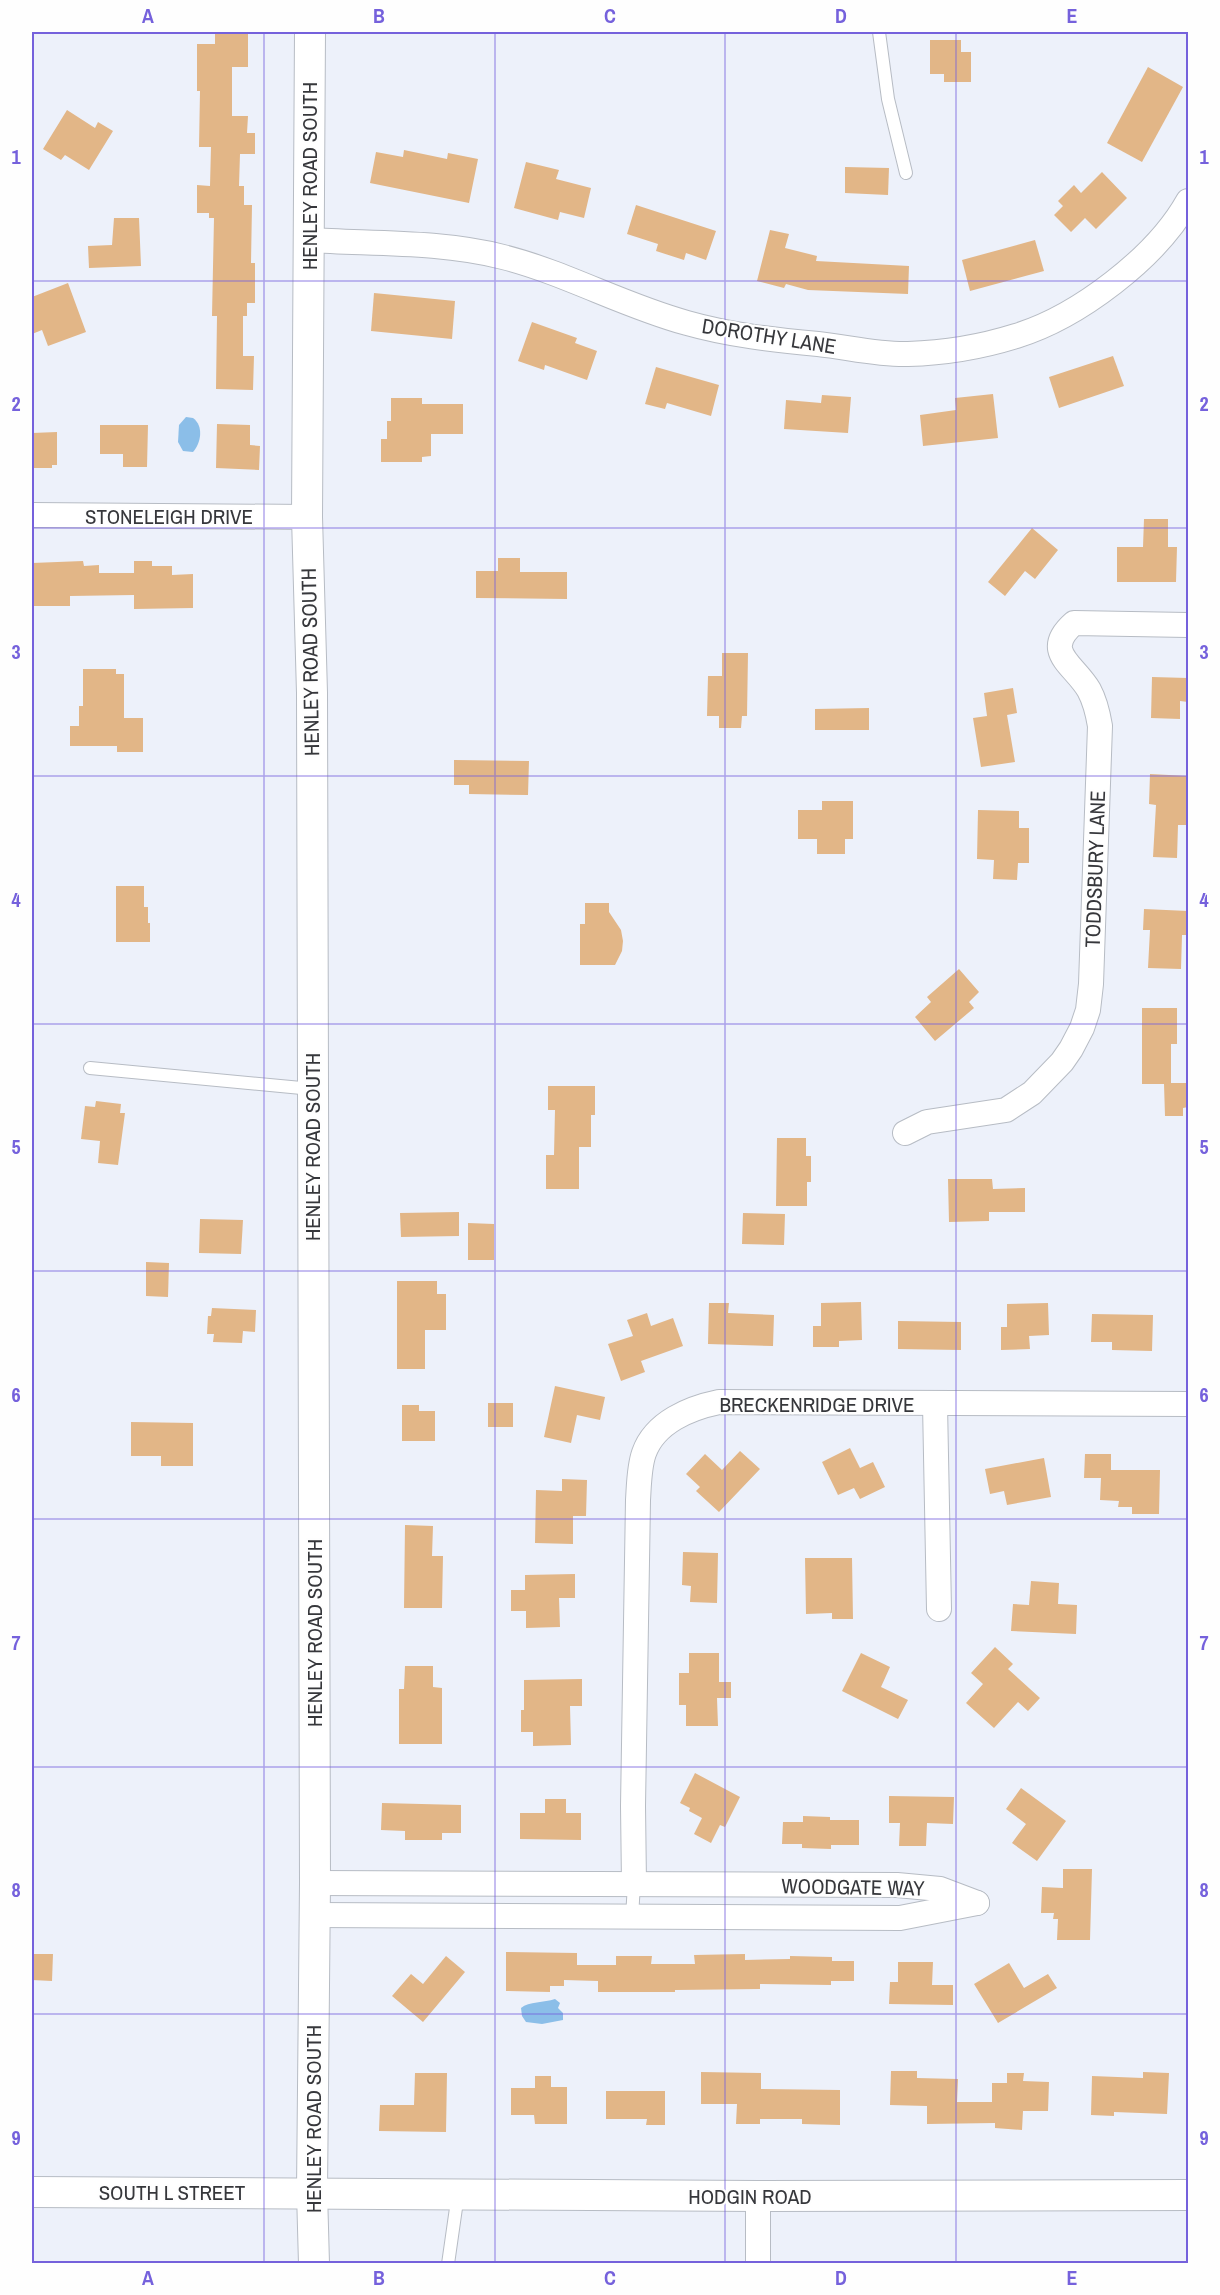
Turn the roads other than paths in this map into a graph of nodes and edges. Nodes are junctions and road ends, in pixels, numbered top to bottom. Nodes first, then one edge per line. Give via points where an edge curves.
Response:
1 (310, 32) edge
2 (879, 32) edge
3 (906, 174) dead end
4 (1187, 208) edge
5 (309, 240) junction
6 (32, 514) edge
7 (307, 517) junction
8 (1188, 625) edge
9 (90, 1068) dead end
10 (312, 1089) junction
11 (905, 1132) dead end
12 (935, 1404) junction
13 (1188, 1404) edge
14 (939, 1609) dead end
15 (315, 1883) junction
16 (634, 1884) junction
17 (315, 1915) junction
18 (632, 1917) junction
19 (32, 2192) edge
20 (312, 2192) junction
21 (458, 2194) junction
22 (1188, 2195) edge
23 (758, 2196) junction
24 (314, 2264) edge
25 (448, 2264) edge
26 (758, 2264) edge

1 - 5 street, HENLEY ROAD SOUTH
2 - 3 lane via 888,99
4 - 5 street, DOROTHY LANE via 1121,277 1066,314 1018,336 970,347 906,354 761,338 690,324 494,255 435,246
5 - 7 street, HENLEY ROAD SOUTH
6 - 7 street, STONELEIGH DRIVE
7 - 10 street, HENLEY ROAD SOUTH via 312,693
8 - 11 street, TODDSBURY LANE via 1074,623 1063,633 1061,656 1089,690 1100,726 1088,1010 1062,1062 1032,1093 1006,1110 927,1122
9 - 10 lane
10 - 15 street, HENLEY ROAD SOUTH
12 - 13 street, BRECKENRIDGE DRIVE
12 - 14 street
12 - 16 street, BRECKENRIDGE DRIVE via 719,1402 682,1413 656,1435 644,1452 638,1500
15 - 16 street, WOODGATE WAY
15 - 17 street, HENLEY ROAD SOUTH
16 - 18 lane
16 - 18 street, WOODGATE WAY via 897,1885 940,1889 976,1903 900,1918
17 - 18 street, WOODGATE WAY
17 - 20 street, HENLEY ROAD SOUTH
19 - 20 street, SOUTH L STREET
20 - 21 street, HODGIN ROAD
20 - 24 street, HENLEY ROAD SOUTH
21 - 23 street, HODGIN ROAD
21 - 25 lane
22 - 23 street, HODGIN ROAD
23 - 26 street

